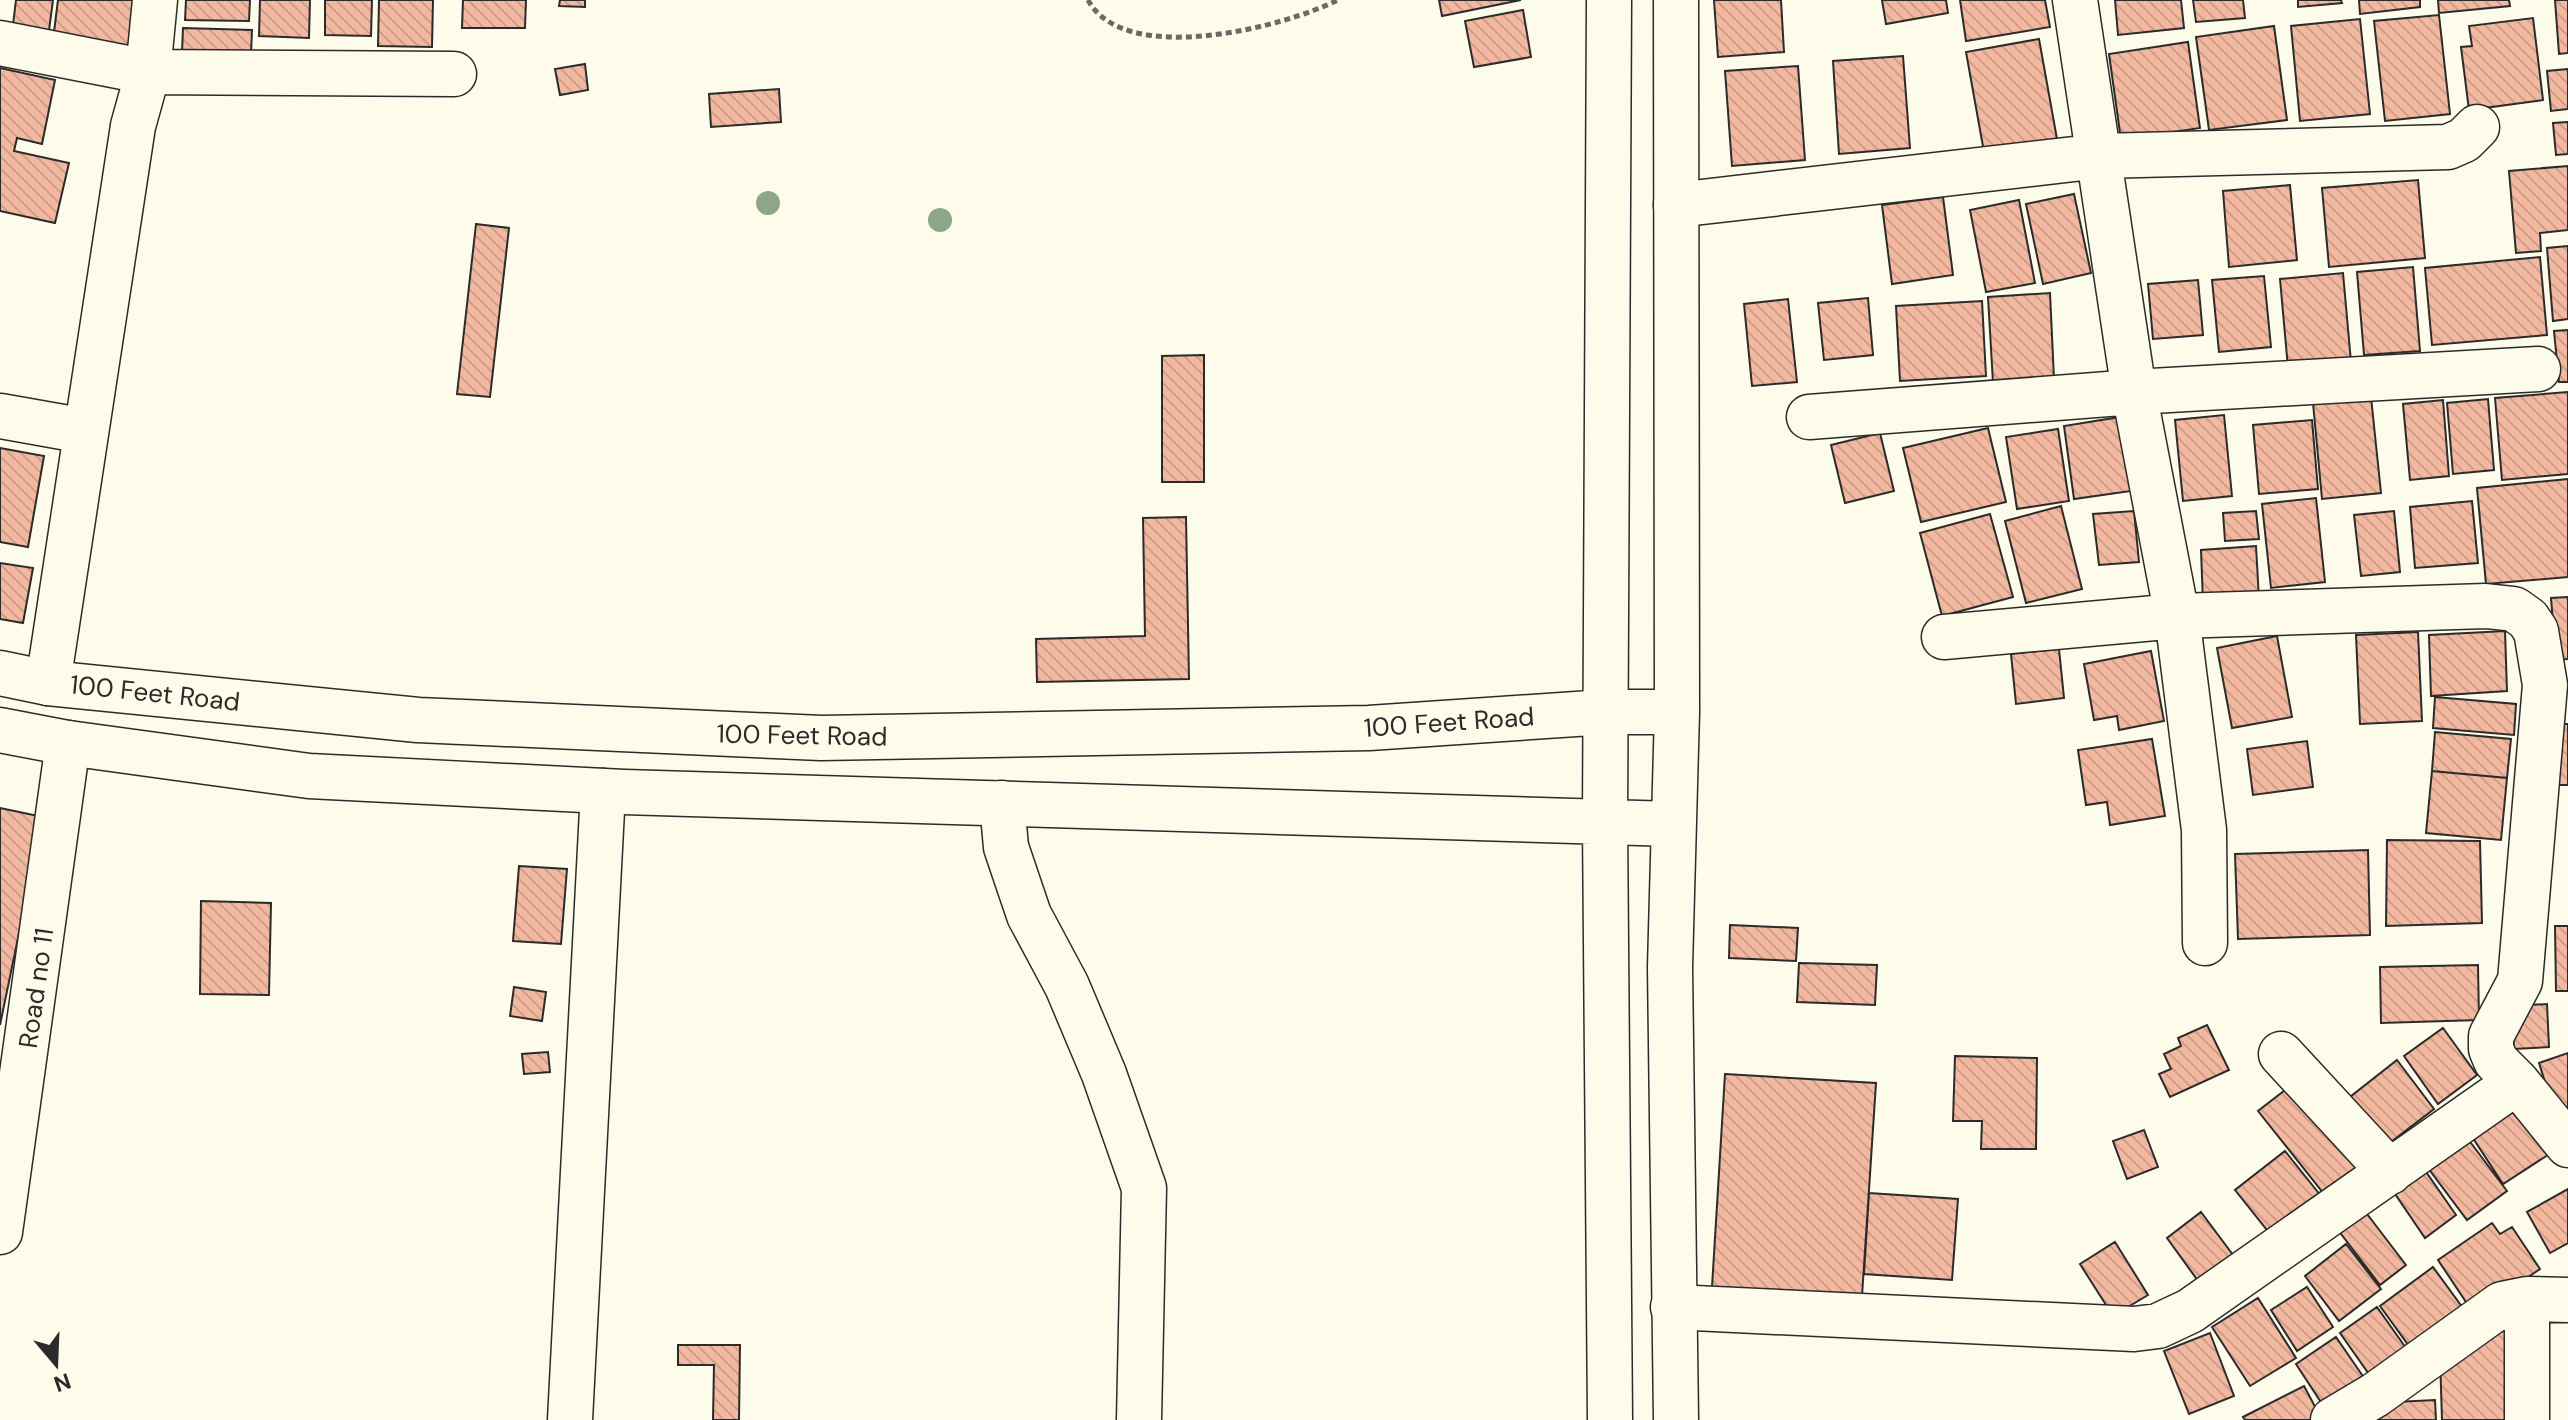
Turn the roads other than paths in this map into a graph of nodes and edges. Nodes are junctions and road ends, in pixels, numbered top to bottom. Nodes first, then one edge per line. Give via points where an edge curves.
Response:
1 (155, 0) edge
2 (1609, 0) edge
3 (1676, 0) edge
4 (2075, 0) edge
5 (0, 43) edge
6 (148, 72) junction
7 (454, 74) dead end
8 (2477, 127) dead end
9 (2100, 156) junction
10 (1676, 205) junction
11 (2538, 369) dead end
12 (2134, 392) junction
13 (0, 416) edge
14 (1809, 417) dead end
15 (85, 431) junction
16 (2177, 616) junction
17 (1944, 637) dead end
18 (0, 673) edge
19 (48, 683) junction
20 (2556, 684) edge
21 (1606, 712) junction
22 (1677, 712) junction
23 (0, 730) edge
24 (68, 743) junction
25 (603, 791) junction
26 (1002, 803) junction
27 (1605, 823) junction
28 (1673, 824) junction
29 (2205, 943) dead end
30 (2281, 1054) dead end
31 (2517, 1082) junction
32 (2568, 1145) edge
33 (2390, 1172) junction
34 (0, 1232) edge
35 (2548, 1299) edge
36 (1673, 1307) junction
37 (2346, 1417) edge
38 (570, 1420) edge
39 (1139, 1420) edge
40 (1610, 1420) edge
41 (1676, 1420) edge
42 (2527, 1420) edge

1 - 6 street
2 - 21 street
3 - 10 street
4 - 9 street
5 - 6 street
6 - 7 street
6 - 15 street via 133,126
8 - 9 street via 2448,147
9 - 10 street
9 - 12 street
10 - 22 street
11 - 12 street
12 - 14 street
12 - 16 street
13 - 15 street
15 - 19 street
16 - 17 street
16 - 20 street via 2514,609 2536,631
16 - 29 street via 2204,830
18 - 19 street, 100 Feet Road
19 - 21 street, 100 Feet Road via 418,720 821,738 1369,728
20 - 31 street via 2520,981 2491,1036 2496,1061
21 - 22 street, 100 Feet Road
21 - 27 street
22 - 28 street
23 - 24 street
24 - 25 street via 309,776
24 - 34 street, Road no 11
25 - 26 street
25 - 38 street
26 - 27 street
26 - 39 street via 1006,847 1029,915 1074,1001 1144,1188
27 - 28 street
27 - 40 street
28 - 36 street
30 - 33 street
31 - 32 street
31 - 33 street
33 - 36 street via 2190,1311 2158,1326
35 - 37 street via 2502,1304 2484,1314
35 - 42 street
36 - 41 street

